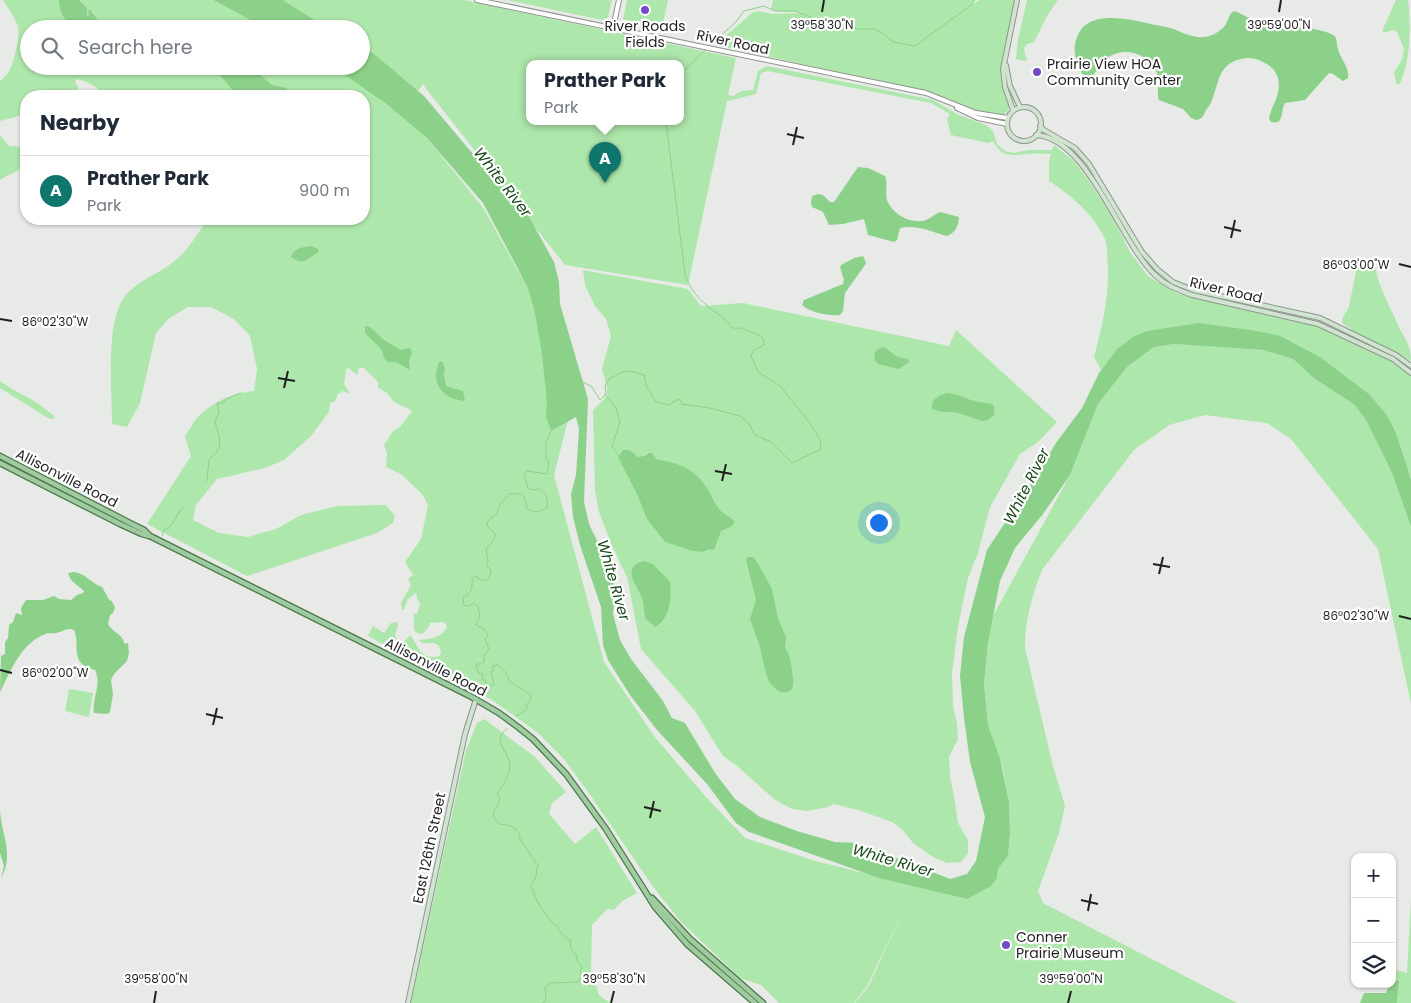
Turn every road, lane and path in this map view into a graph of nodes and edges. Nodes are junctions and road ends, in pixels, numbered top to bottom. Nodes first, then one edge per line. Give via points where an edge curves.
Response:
1 (477, 0) edge
2 (619, 0) edge
3 (1017, 0) edge
4 (613, 28) junction
5 (1006, 55) junction
6 (954, 105) junction
7 (1020, 107) junction
8 (1014, 110) junction
9 (1008, 118) junction
10 (1007, 124) junction
11 (1040, 126) junction
12 (1036, 135) junction
13 (1411, 366) edge
14 (1411, 373) edge
15 (0, 456) edge
16 (0, 463) edge
17 (150, 536) junction
18 (476, 699) junction
19 (649, 895) junction
20 (408, 1003) edge
21 (755, 1003) edge
22 (763, 1003) edge

1 - 4 street, River Road
2 - 4 street
3 - 5 main road
4 - 6 street, River Road via 930,94
5 - 7 main road via 1008,79
5 - 8 main road via 1004,80
6 - 9 street, River Road
6 - 10 street, River Road via 978,118
7 - 8 main road
7 - 11 main road via 1035,111
8 - 9 main road
9 - 10 main road
10 - 12 main road via 1010,134 1018,140 1028,140
11 - 12 main road
11 - 13 main road, River Road via 1084,157 1147,258 1163,276 1193,290 1320,318
12 - 14 main road, River Road via 1066,148 1083,165 1140,258 1164,282 1192,295 1318,324 1393,359
15 - 17 main road, Allisonville Road via 130,522
16 - 17 main road, Allisonville Road
17 - 18 main road, Allisonville Road
18 - 19 main road, Allisonville Road via 518,727 558,764
18 - 20 main road, East 126th Street via 465,734
19 - 21 main road, Allisonville Road via 655,907 687,944
19 - 22 main road, Allisonville Road via 690,939

